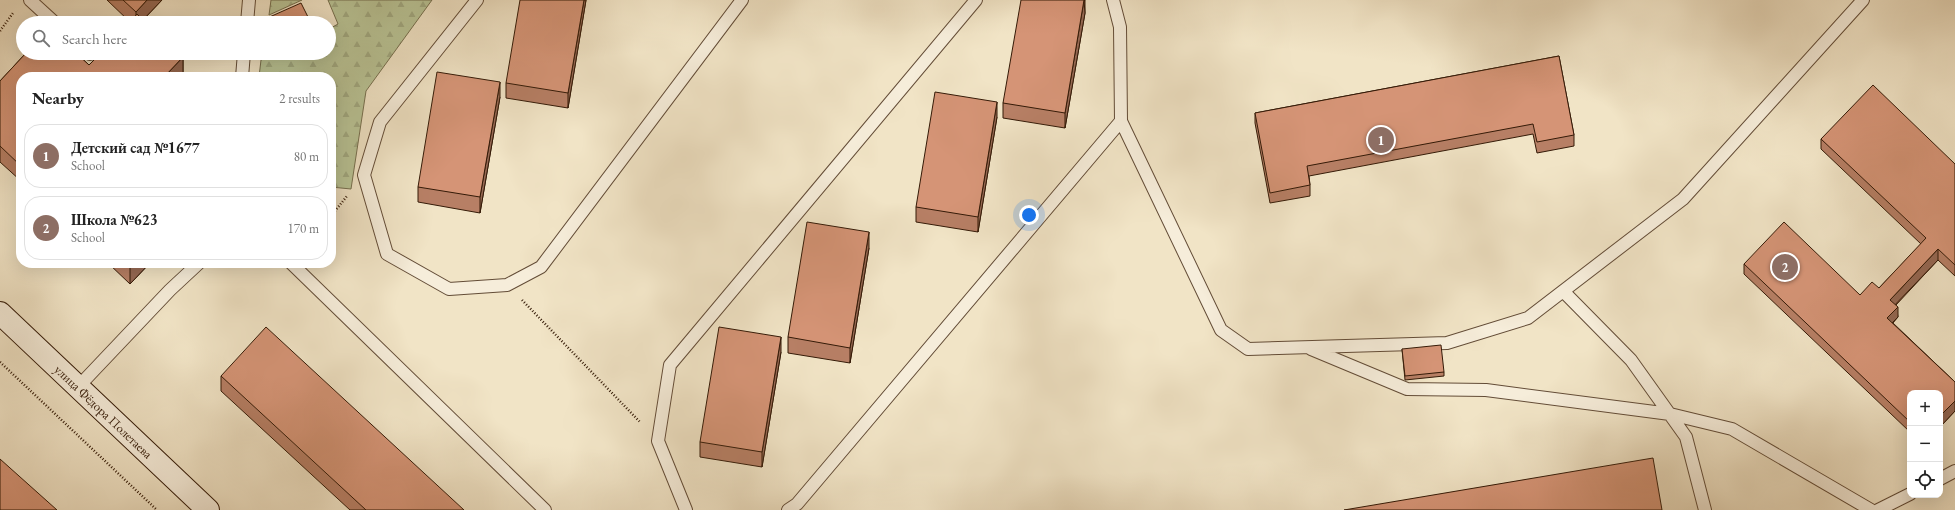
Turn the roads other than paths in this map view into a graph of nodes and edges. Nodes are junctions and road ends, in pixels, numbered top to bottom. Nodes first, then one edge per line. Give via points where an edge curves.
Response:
1 (30, 0) edge
2 (249, 0) edge
3 (477, 0) edge
4 (742, 0) edge
5 (976, 0) edge
6 (1113, 0) edge
7 (1863, 0) edge
8 (47, 16) edge
9 (248, 16) edge
10 (243, 60) edge
11 (242, 72) edge
12 (1121, 121) junction
13 (194, 268) edge
14 (296, 268) edge
15 (1563, 291) junction
16 (0, 313) edge
17 (1307, 347) junction
18 (78, 387) junction
19 (1670, 414) junction
20 (1955, 471) edge
21 (1943, 477) edge
22 (1907, 496) edge
23 (208, 510) edge
24 (545, 510) edge
25 (686, 510) edge
26 (788, 510) edge
27 (1706, 510) edge
28 (1871, 510) edge
29 (1878, 510) edge

1 - 8 lane
2 - 9 lane
3 - 4 lane via 380,122 364,175 387,254 449,289 507,285 541,267
5 - 25 lane via 670,365 658,441
6 - 12 lane via 1120,27
7 - 15 lane via 1683,199
10 - 11 lane
12 - 17 lane via 1221,330 1248,349
12 - 26 lane via 797,504
13 - 18 lane
14 - 24 lane
15 - 17 lane via 1528,318 1447,344
15 - 19 lane via 1631,360
16 - 18 main road, улица Фёдора Полетаева
17 - 19 lane via 1407,389 1486,390
18 - 23 main road, улица Фёдора Полетаева
19 - 27 lane via 1686,437
19 - 28 lane via 1732,429
20 - 21 lane
22 - 29 lane

